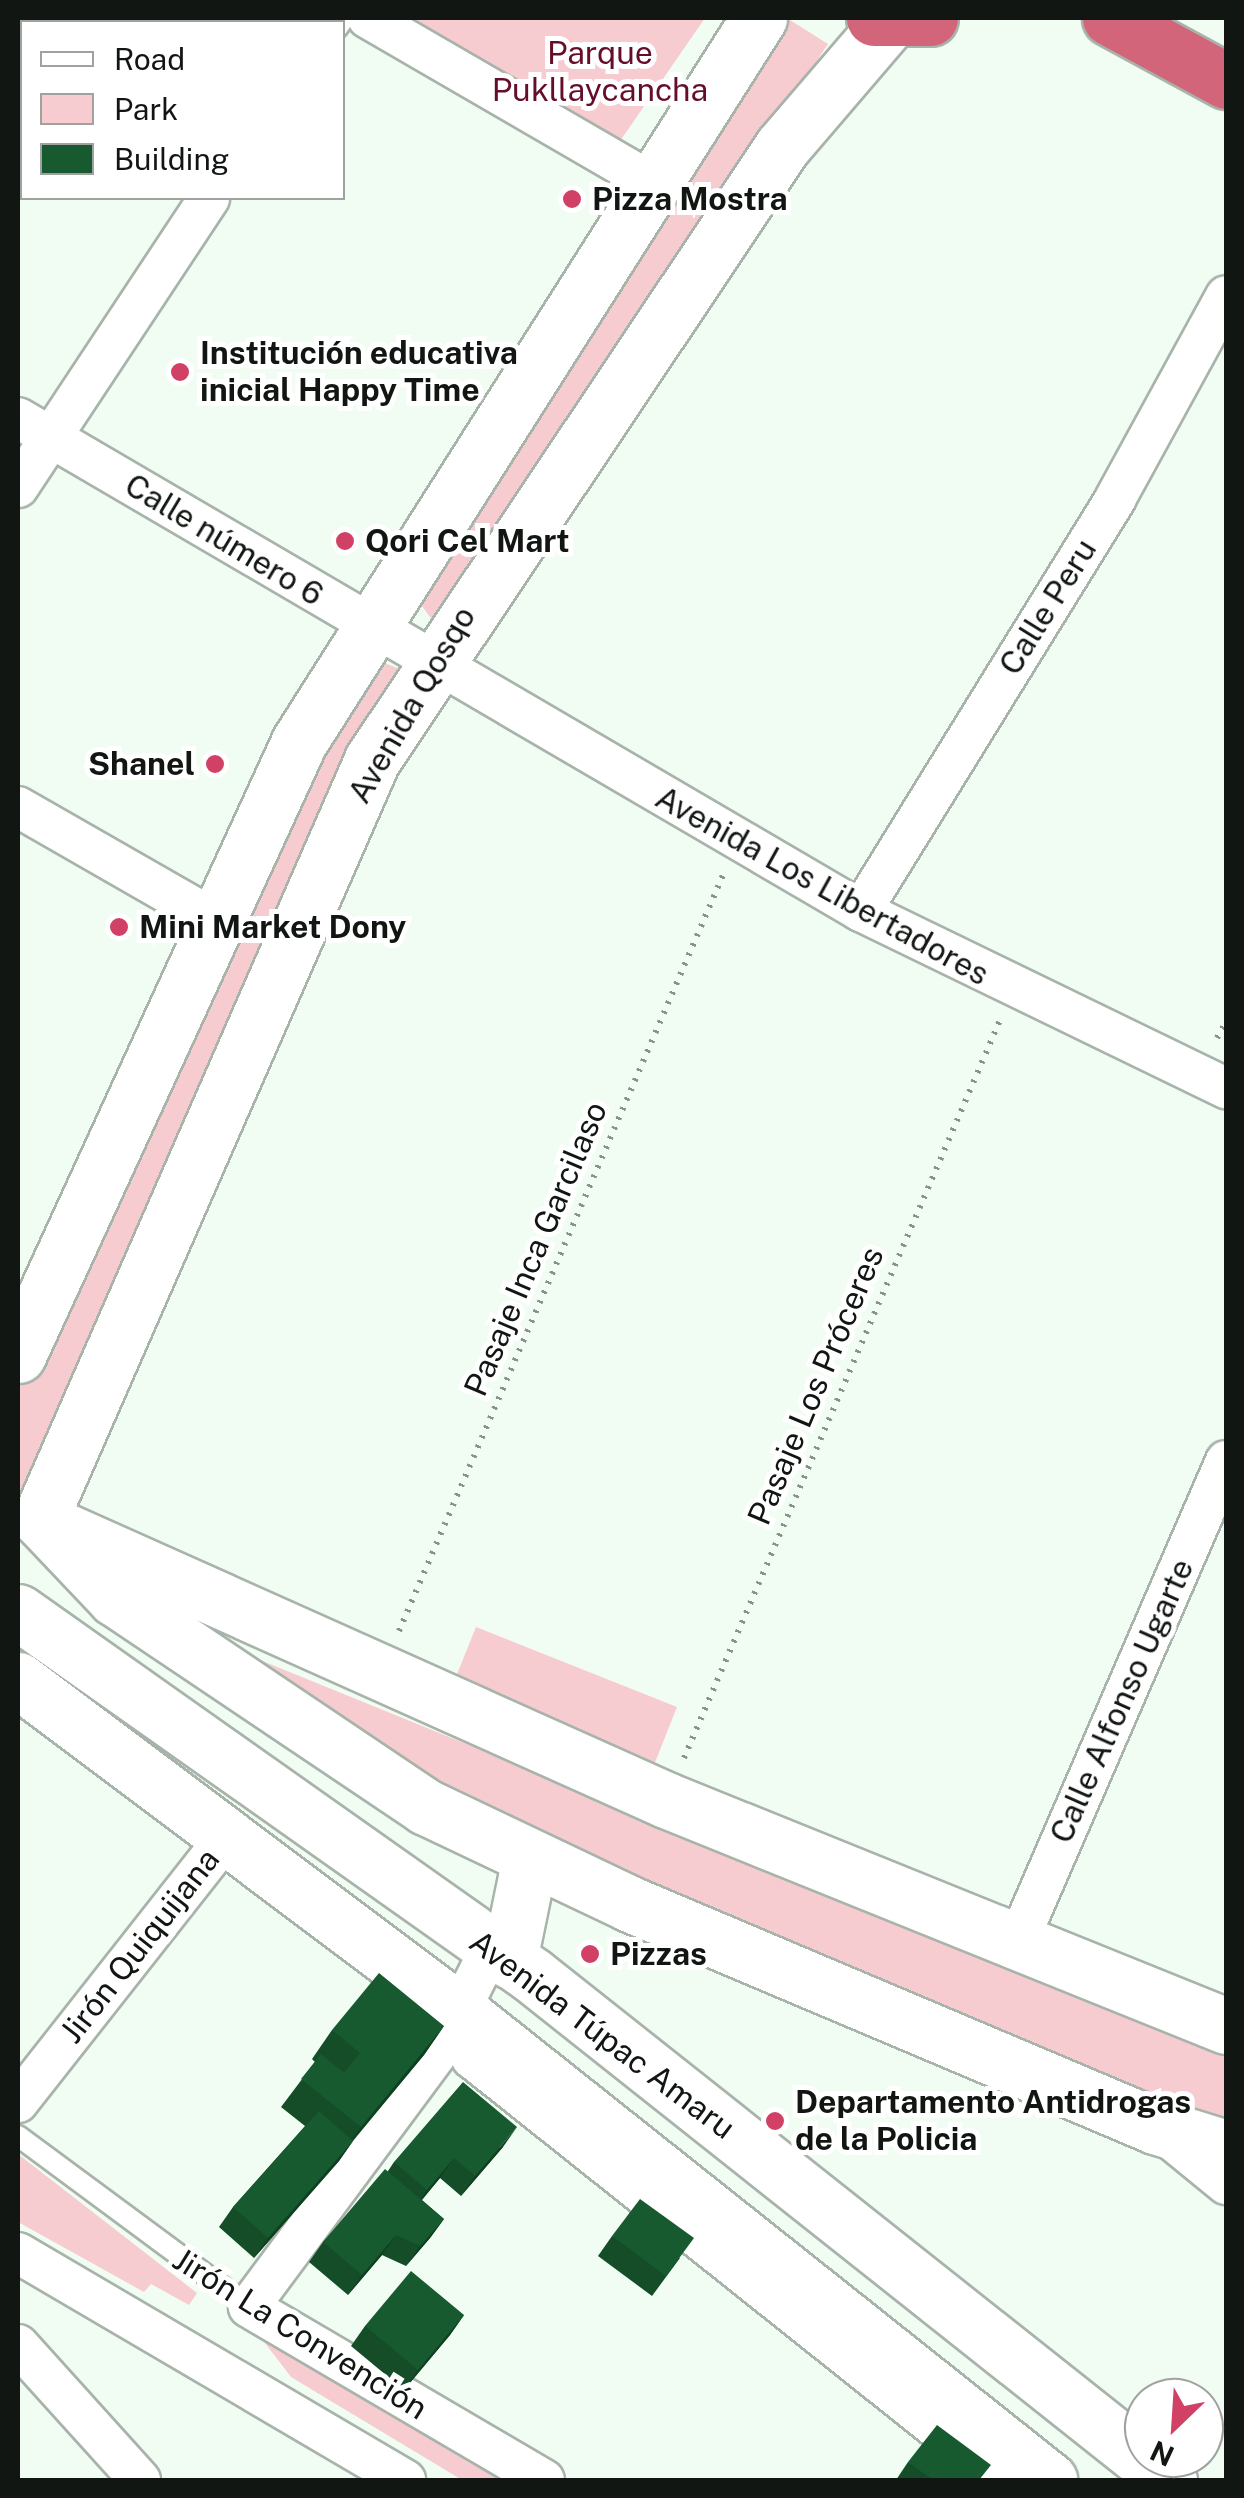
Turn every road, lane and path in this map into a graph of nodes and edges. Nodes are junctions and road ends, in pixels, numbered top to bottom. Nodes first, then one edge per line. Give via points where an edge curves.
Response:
1 (368, 18) edge
2 (759, 18) edge
3 (1110, 18) edge
4 (898, 19) edge
5 (1226, 81) edge
6 (654, 184) junction
7 (207, 200) edge
8 (1226, 296) edge
9 (32, 427) edge
10 (18, 487) edge
11 (369, 626) junction
12 (430, 662) junction
13 (18, 807) edge
14 (737, 842) junction
15 (861, 911) junction
16 (212, 918) junction
17 (1012, 990) junction
18 (1226, 1088) edge
19 (18, 1355) edge
20 (1226, 1461) edge
21 (29, 1511) edge
22 (18, 1612) edge
23 (379, 1676) junction
24 (18, 1680) edge
25 (666, 1800) junction
26 (226, 1838) junction
27 (530, 1858) junction
28 (1018, 1940) junction
29 (500, 1954) junction
30 (459, 2011) junction
31 (1226, 2026) edge
32 (18, 2102) edge
33 (1155, 2126) junction
34 (18, 2136) edge
35 (1226, 2148) edge
36 (1226, 2184) edge
37 (18, 2253) edge
38 (249, 2307) junction
39 (18, 2345) edge
40 (140, 2480) edge
41 (404, 2480) edge
42 (544, 2480) edge
43 (1002, 2480) edge
44 (1049, 2480) edge
45 (1169, 2480) edge

1 - 6 street
2 - 6 street
3 - 5 highway
4 - 12 street, Avenida Qosqo via 782,146
6 - 11 street
7 - 9 street
8 - 15 street, Calle Peru via 1114,499
9 - 10 street
9 - 11 street, Calle número 6
11 - 12 street, Calle número 6
11 - 16 street
12 - 14 street, Avenida Los Libertadores
12 - 21 street, Avenida Qosqo via 372,760
13 - 16 street
14 - 15 street, Avenida Los Libertadores
14 - 23 path, Pasaje Inca Garcilaso
15 - 17 street, Avenida Los Libertadores
16 - 19 street
17 - 18 street, Avenida Los Libertadores
17 - 25 path, Pasaje Los Próceres
20 - 28 street, Calle Alfonso Ugarte
21 - 23 street
21 - 27 street via 115,1598 426,1807
22 - 29 street, Avenida Túpac Amaru
23 - 25 street
24 - 26 street, Avenida Túpac Amaru
25 - 28 street
26 - 30 street, Avenida Túpac Amaru
26 - 32 street, Jirón Quiquijana
27 - 29 street
27 - 33 street
28 - 31 street
29 - 30 street
29 - 45 street, Avenida Túpac Amaru
30 - 38 street via 442,2048
30 - 43 street via 472,2058
30 - 44 street, Avenida Túpac Amaru
33 - 35 street
33 - 36 street
34 - 38 lane, Jirón La Convención
37 - 41 street
38 - 42 street, Jirón La Convención
39 - 40 street

